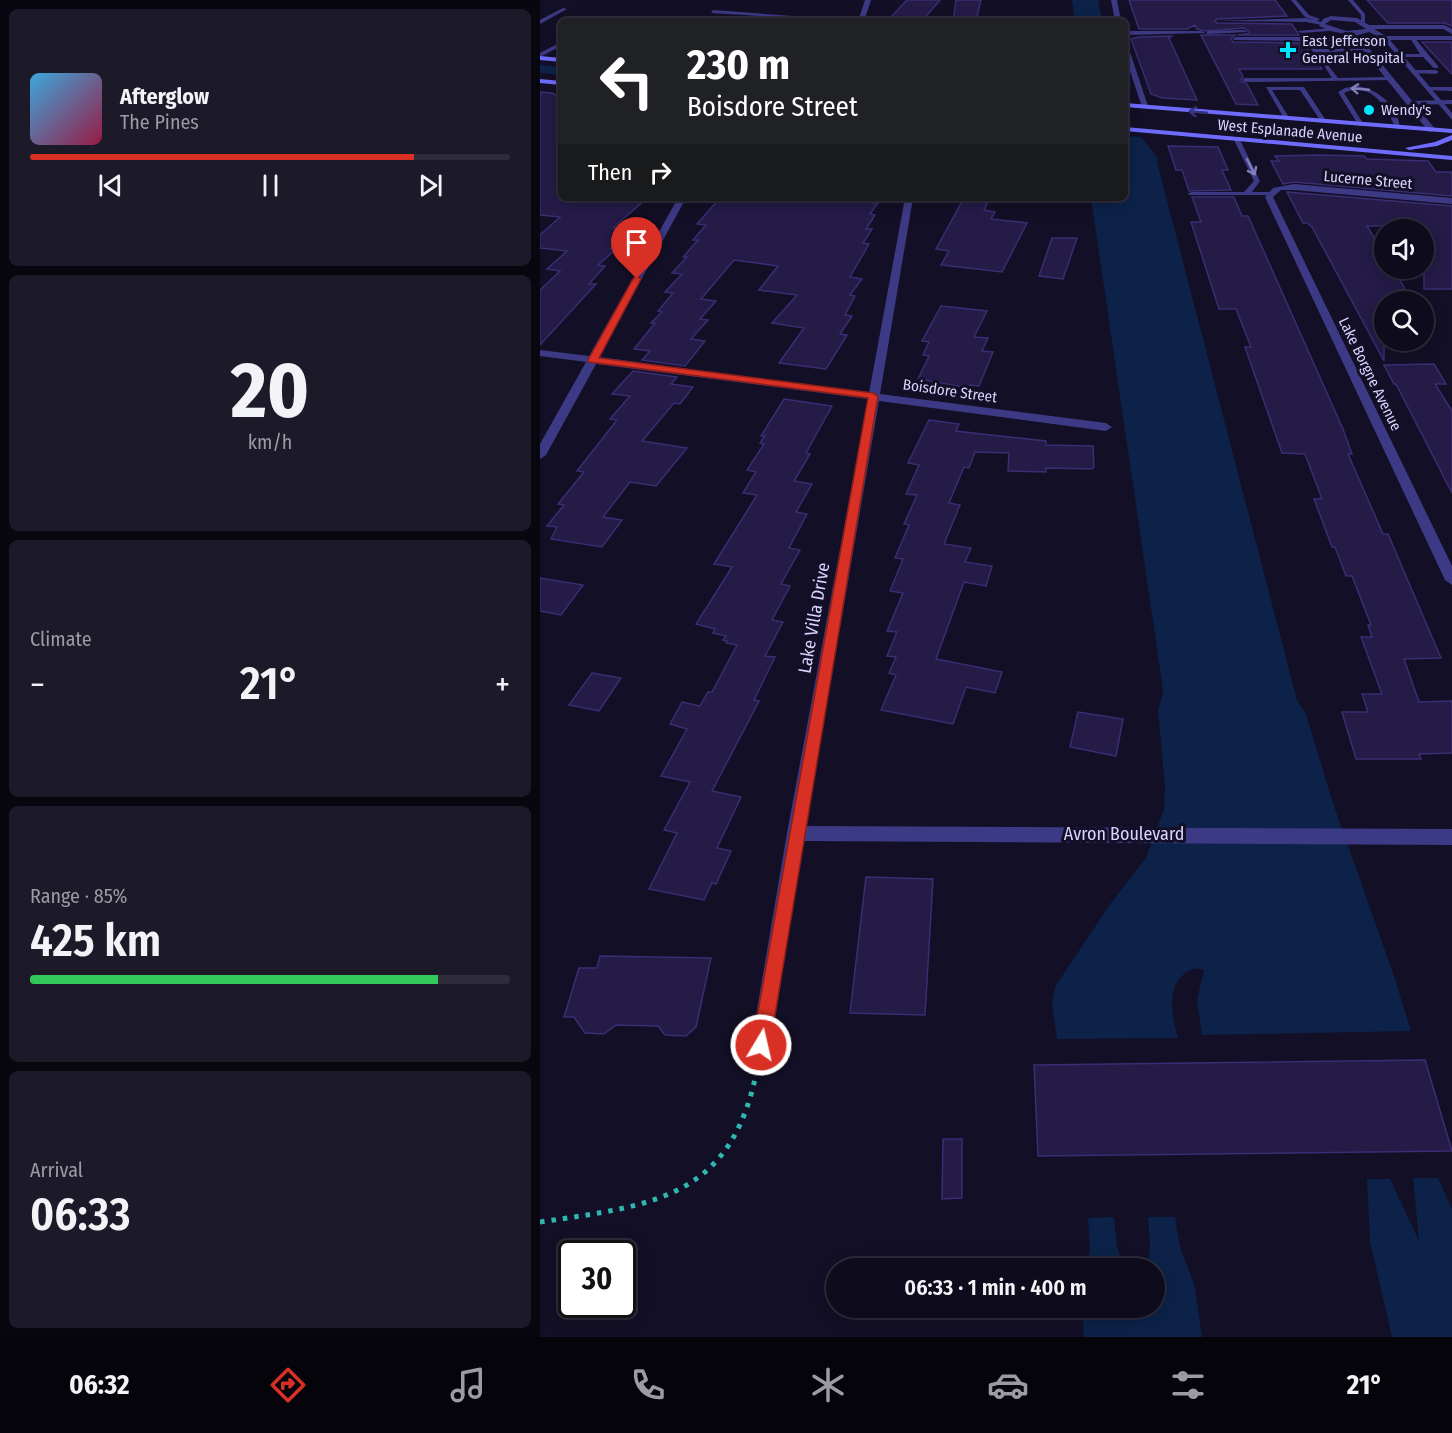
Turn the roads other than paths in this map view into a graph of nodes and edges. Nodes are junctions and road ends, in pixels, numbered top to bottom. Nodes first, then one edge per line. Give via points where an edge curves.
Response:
1 (868, 0) edge
2 (1114, 0) edge
3 (1293, 0) edge
4 (1350, 0) edge
5 (565, 9) dead end
6 (540, 12) edge
7 (713, 12) dead end
8 (556, 13) junction
9 (794, 18) edge
10 (862, 18) edge
11 (1117, 18) edge
12 (1286, 20) junction
13 (1220, 21) dead end
14 (1363, 21) junction
15 (540, 22) edge
16 (1323, 22) junction
17 (1329, 29) junction
18 (1370, 29) junction
19 (1262, 32) dead end
20 (1452, 32) edge
21 (1128, 33) edge
22 (1353, 33) junction
23 (1413, 38) junction
24 (1436, 38) junction
25 (1452, 38) edge
26 (1235, 39) dead end
27 (1306, 39) junction
28 (1385, 39) junction
29 (558, 46) edge
30 (1367, 50) junction
31 (1344, 51) junction
32 (1128, 54) edge
33 (1398, 54) junction
34 (1424, 56) junction
35 (540, 57) edge
36 (558, 60) edge
37 (1352, 62) junction
38 (1376, 62) junction
39 (1357, 68) dead end
40 (1413, 72) junction
41 (1336, 79) junction
42 (1390, 79) junction
43 (1245, 80) dead end
44 (540, 81) edge
45 (558, 83) edge
46 (1450, 86) edge
47 (1426, 87) junction
48 (1452, 102) edge
49 (1409, 103) junction
50 (1439, 103) junction
51 (1128, 106) edge
52 (1148, 114) junction
53 (1452, 118) edge
54 (1287, 119) junction
55 (1324, 122) junction
56 (1361, 125) junction
57 (1128, 129) edge
58 (1432, 130) junction
59 (1452, 131) edge
60 (1203, 137) junction
61 (1397, 138) junction
62 (1237, 140) junction
63 (1450, 140) edge
64 (1343, 149) junction
65 (1452, 158) edge
66 (1247, 193) junction
67 (1191, 194) dead end
68 (1269, 195) junction
69 (680, 201) edge
70 (908, 201) edge
71 (1452, 201) edge
72 (540, 353) edge
73 (592, 360) junction
74 (873, 396) junction
75 (1106, 427) dead end
76 (540, 455) edge
77 (1452, 580) edge
78 (796, 833) junction
79 (1452, 837) edge
80 (761, 1045) road end

1 - 10 street
2 - 11 street
3 - 16 lane via 1307,16
4 - 14 lane via 1363,15
5 - 8 lane
6 - 8 lane
7 - 9 street
8 - 15 lane
12 - 13 lane
12 - 16 lane
12 - 17 lane via 1294,31
14 - 16 street via 1340,18
14 - 18 street
16 - 17 street via 1321,25
17 - 22 street
18 - 20 street via 1444,27
18 - 22 street
18 - 24 street
18 - 28 street
19 - 21 lane
22 - 30 street
23 - 24 street
23 - 28 street
23 - 34 lane
24 - 25 street
26 - 27 lane
27 - 31 lane via 1335,39
27 - 31 lane via 1314,51
28 - 33 street
29 - 35 lane
30 - 31 lane
30 - 33 street
30 - 38 street
32 - 52 street
33 - 34 lane
33 - 40 street
34 - 40 lane via 1436,69
35 - 36 main road
37 - 38 lane
37 - 39 lane
37 - 41 lane via 1323,62
38 - 42 street
40 - 47 street
41 - 42 lane
41 - 43 lane
42 - 49 street
44 - 45 main road
46 - 47 lane
47 - 50 street
48 - 50 lane
49 - 50 lane
49 - 58 street
50 - 53 street
51 - 52 main road, West Esplanade Avenue
54 -> 52 main road, West Esplanade Avenue
52 - 60 main road via 1172,129
54 - 55 main road, West Esplanade Avenue
54 - 55 lane via 1268,88 1302,88
55 - 56 main road, West Esplanade Avenue
56 - 61 main road, West Esplanade Avenue
61 -> 56 lane via 1395,117 1377,92 1344,89 1341,92
57 - 60 main road, West Esplanade Avenue
58 - 59 main road, West Esplanade Avenue
58 - 61 main road, West Esplanade Avenue
58 - 63 main road
60 - 62 main road, West Esplanade Avenue
61 - 63 main road via 1427,146
61 - 64 main road
62 - 64 main road, West Esplanade Avenue
62 -> 66 lane via 1257,181
64 - 65 main road, West Esplanade Avenue
66 - 67 lane
66 - 68 lane
68 - 71 street, Lucerne Street via 1281,188 1294,187
68 - 77 street, Lake Borgne Avenue
69 - 73 street
70 - 74 street, Lake Villa Drive
72 - 73 street, Boisdore Street
73 - 74 street, Boisdore Street
73 - 76 street
74 - 75 street, Boisdore Street
74 - 78 street, Lake Villa Drive
78 - 79 street, Avron Boulevard
78 - 80 street, Lake Villa Drive

